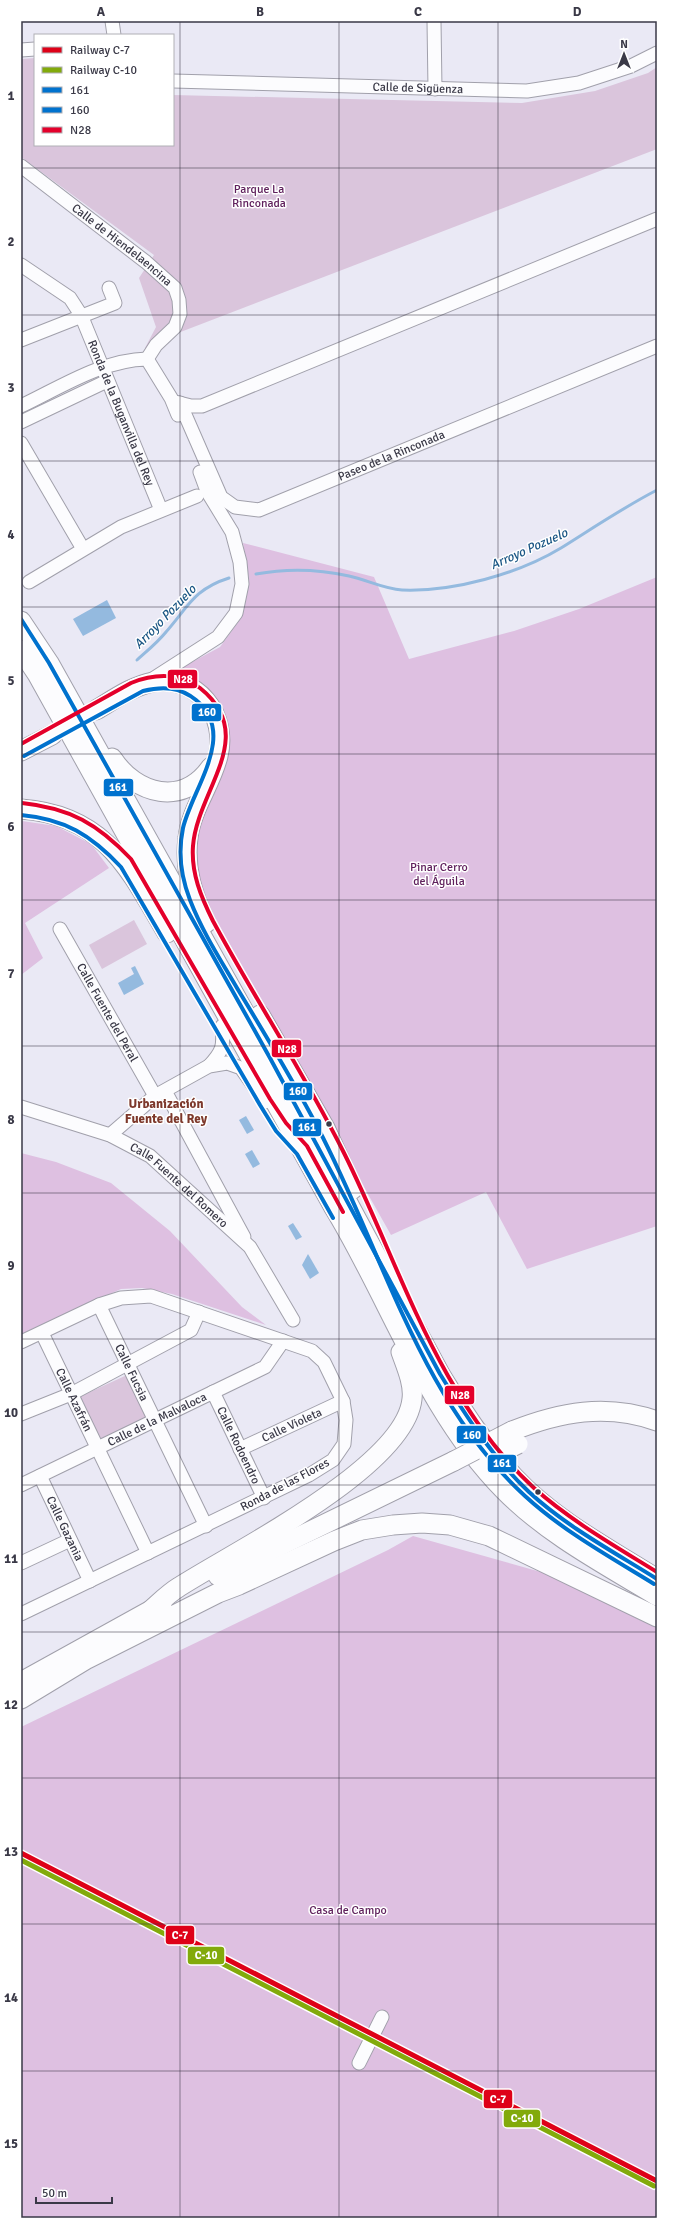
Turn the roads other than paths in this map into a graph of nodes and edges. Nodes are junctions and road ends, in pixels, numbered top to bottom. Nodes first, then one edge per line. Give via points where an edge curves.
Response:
1 (112, 21) edge
2 (434, 21) edge
3 (114, 34) edge
4 (34, 49) edge
5 (21, 50) edge
6 (657, 53) edge
7 (174, 81) edge
8 (435, 89) junction
9 (21, 166) edge
10 (657, 219) edge
11 (21, 265) edge
12 (109, 288) dead end
13 (81, 315) junction
14 (21, 340) edge
15 (657, 346) edge
16 (147, 359) junction
17 (102, 368) junction
18 (107, 381) junction
19 (176, 402) junction
20 (21, 406) edge
21 (21, 422) edge
22 (21, 443) edge
23 (197, 496) dead end
24 (161, 510) junction
25 (83, 549) junction
26 (28, 582) dead end
27 (23, 623) edge
28 (21, 650) edge
29 (49, 664) junction
30 (21, 668) edge
31 (144, 684) junction
32 (96, 710) dead end
33 (52, 735) dead end
34 (21, 751) edge
35 (218, 757) junction
36 (21, 809) edge
37 (60, 929) dead end
38 (184, 961) junction
39 (222, 1026) junction
40 (209, 1066) junction
41 (160, 1093) junction
42 (265, 1102) junction
43 (21, 1107) edge
44 (110, 1135) junction
45 (302, 1150) junction
46 (333, 1206) junction
47 (250, 1247) junction
48 (99, 1305) junction
49 (199, 1312) junction
50 (293, 1320) dead end
51 (412, 1321) junction
52 (42, 1333) junction
53 (283, 1341) junction
54 (21, 1342) edge
55 (128, 1365) junction
56 (212, 1392) junction
57 (72, 1394) junction
58 (343, 1401) junction
59 (21, 1414) edge
60 (155, 1420) junction
61 (657, 1421) edge
62 (657, 1431) edge
63 (515, 1438) junction
64 (98, 1448) junction
65 (240, 1449) junction
66 (457, 1466) junction
67 (40, 1476) junction
68 (21, 1485) edge
69 (264, 1498) junction
70 (206, 1526) junction
71 (572, 1526) junction
72 (70, 1540) junction
73 (148, 1553) junction
74 (21, 1563) edge
75 (657, 1569) edge
76 (657, 1579) edge
77 (90, 1581) junction
78 (218, 1593) junction
79 (657, 1596) edge
80 (151, 1610) junction
81 (21, 1614) edge
82 (657, 1617) edge
83 (21, 1682) edge
84 (21, 1699) edge
85 (382, 2017) dead end
86 (361, 2059) dead end

1 - 3 street
2 - 8 street
4 - 5 street
6 - 8 street, Calle de Sigüenza via 630,66 579,83 527,91
7 - 8 street, Calle de Sigüenza
9 - 16 street, Calle de Hiendelaencina via 146,262 175,288 180,300 180,314 175,327 156,345
10 - 19 street via 202,406
11 - 13 street, Ronda de la Buganvilla del Rey via 70,298
12 - 13 street via 115,303
13 - 14 street
13 - 17 street, Ronda de la Buganvilla del Rey
15 - 19 street, Paseo de la Rinconada via 259,510 235,507 221,496
16 - 17 street via 129,359
16 - 19 street, Paseo de la Rinconada
17 - 18 street, Ronda de la Buganvilla del Rey
17 - 20 street
18 - 21 street
18 - 24 street, Ronda de la Buganvilla del Rey
19 - 31 street via 207,491 232,532 240,562 242,584 236,613 218,637
22 - 25 street
23 - 24 street
24 - 25 street via 121,527
25 - 26 street
27 - 29 highway
28 - 45 highway via 52,701
29 - 35 highway via 83,706 120,772 145,789 158,792 184,789 203,777
29 - 51 highway via 270,1058
30 - 38 highway via 132,863
31 - 32 highway
31 - 35 highway via 173,682 200,695 218,718
33 - 34 highway
35 - 51 highway via 188,837 187,867 190,884 206,922 335,1146
36 - 38 highway via 42,811 70,820 104,840 126,863
37 - 41 street, Calle Fuente del Peral
38 - 39 highway
39 - 40 street via 224,1044 220,1054
39 - 42 highway
40 - 41 street
40 - 42 street via 227,1063 241,1068
41 - 44 street
41 - 47 street, Calle Fuente del Peral
42 - 45 highway via 281,1127
43 - 44 street, Calle Fuente del Romero
44 - 47 street, Calle Fuente del Romero via 150,1156
45 - 46 highway
46 - 79 highway via 358,1247 443,1411 477,1460 504,1490 544,1524
46 - 80 highway via 410,1378 413,1398 409,1413 400,1431 366,1465 290,1521 178,1587
47 - 50 street, Calle Fuente del Romero
48 - 49 street, Ronda de las Flores via 121,1298 151,1296
48 - 52 street, Ronda de las Flores
48 - 55 street, Calle Fucsia
49 - 53 street, Ronda de las Flores
49 - 55 street via 191,1330
51 - 71 highway via 440,1374 492,1452 514,1478
52 - 54 street, Ronda de las Flores
52 - 57 street, Calle Azafrán
53 - 56 street, Calle de la Malvaloca via 265,1367
53 - 58 street, Ronda de las Flores via 312,1352 324,1362
55 - 57 street
55 - 60 street, Calle Fucsia
56 - 60 street, Calle de la Malvaloca
56 - 65 street, Calle Rodoendro
57 - 59 street
57 - 64 street, Calle Azafrán
58 - 65 street, Calle Violeta
58 - 69 street, Ronda de las Flores via 346,1420 344,1444 333,1460
60 - 64 street, Calle de la Malvaloca
60 - 70 street, Calle Fucsia
61 - 63 highway via 620,1412 589,1411 560,1415
62 - 63 highway via 620,1422 590,1421
63 - 66 highway, bridge
64 - 67 street, Calle de la Malvaloca
64 - 73 street, Calle Azafrán
65 - 69 street, Calle Rodoendro
66 - 78 highway via 236,1581
66 - 80 highway
67 - 68 street, Calle de la Malvaloca
67 - 72 street, Calle Gazania
69 - 70 street, Ronda de las Flores
70 - 73 street, Ronda de las Flores
71 - 75 highway via 605,1538
71 - 76 highway
72 - 74 street
72 - 77 street, Calle Gazania
73 - 77 street, Ronda de las Flores
77 - 81 street, Ronda de las Flores
78 - 82 highway via 334,1540 362,1530 422,1523 450,1525 490,1536
78 - 84 highway via 87,1659
80 - 83 highway
85 - 86 street

